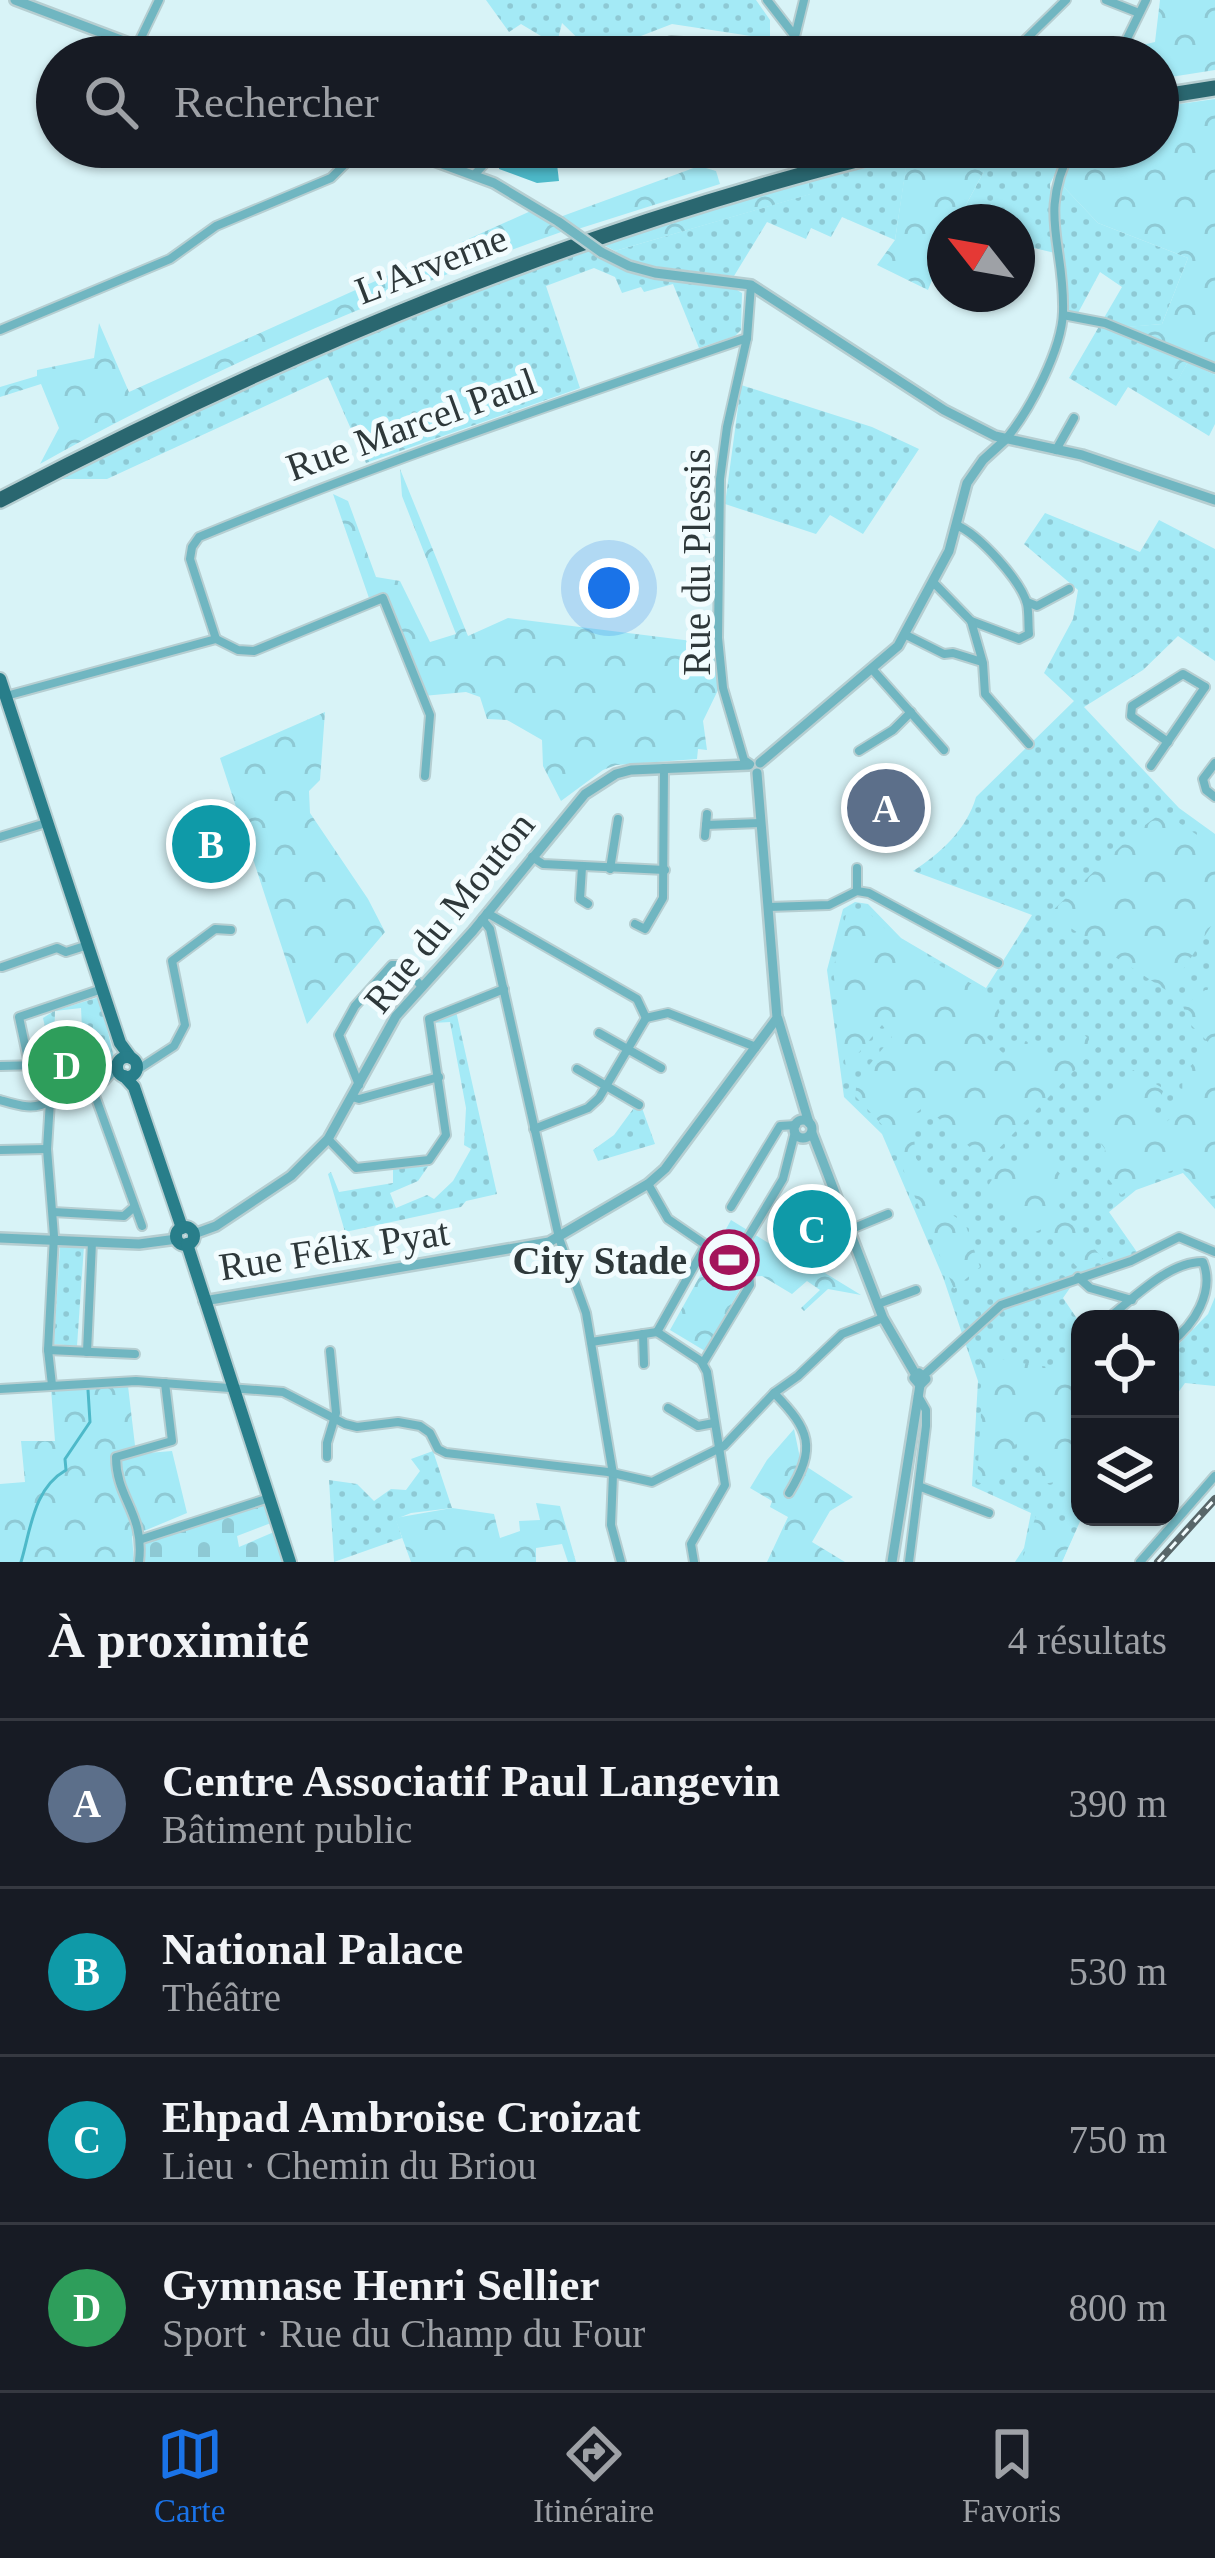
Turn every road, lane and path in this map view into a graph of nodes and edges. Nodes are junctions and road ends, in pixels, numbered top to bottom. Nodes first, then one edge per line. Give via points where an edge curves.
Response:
1 (15, 0) edge
2 (159, 0) edge
3 (767, 0) edge
4 (804, 0) edge
5 (1066, 0) edge
6 (1106, 0) edge
7 (1146, 0) edge
8 (1139, 13) junction
9 (110, 36) edge
10 (142, 36) edge
11 (795, 36) joint
12 (1029, 36) edge
13 (1128, 36) edge
14 (1215, 79) edge
15 (1179, 84) edge
16 (1215, 88) edge
17 (1179, 94) edge
18 (339, 168) edge
19 (455, 168) edge
20 (480, 168) edge
21 (798, 168) edge
22 (832, 168) edge
23 (1063, 168) edge
24 (474, 175) junction
25 (751, 285) junction
26 (1063, 315) junction
27 (0, 330) edge
28 (747, 338) junction
29 (1215, 368) edge
30 (1074, 418) dead end
31 (1005, 440) junction
32 (1056, 450) junction
33 (0, 489) edge
34 (0, 500) edge
35 (1215, 500) edge
36 (956, 525) junction
37 (934, 583) junction
38 (1069, 589) dead end
39 (1027, 602) junction
40 (971, 621) junction
41 (906, 634) junction
42 (215, 639) junction
43 (983, 663) junction
44 (872, 669) junction
45 (0, 679) edge
46 (1210, 686) edge
47 (6, 696) junction
48 (911, 712) junction
49 (1168, 742) junction
50 (1029, 744) dead end
51 (944, 750) dead end
52 (859, 751) dead end
53 (1215, 763) edge
54 (754, 766) junction
55 (1151, 766) dead end
56 (664, 768) junction
57 (425, 776) dead end
58 (1215, 796) edge
59 (707, 814) dead end
60 (618, 819) dead end
61 (48, 823) junction
62 (760, 823) junction
63 (0, 837) edge
64 (532, 857) junction
65 (582, 867) junction
66 (610, 868) junction
67 (857, 868) dead end
68 (665, 870) junction
69 (857, 891) junction
70 (588, 904) dead end
71 (769, 907) junction
72 (484, 916) junction
73 (635, 924) dead end
74 (231, 930) dead end
75 (88, 945) junction
76 (998, 963) dead end
77 (2, 967) edge
78 (422, 987) junction
79 (504, 988) junction
80 (102, 989) junction
81 (646, 1018) junction
82 (778, 1018) junction
83 (599, 1033) dead end
84 (757, 1048) junction
85 (627, 1049) junction
86 (29, 1064) junction
87 (0, 1066) edge
88 (577, 1069) dead end
89 (661, 1069) dead end
90 (126, 1070) junction
91 (440, 1077) junction
92 (359, 1085) junction
93 (606, 1086) junction
94 (93, 1090) junction
95 (352, 1097) junction
96 (0, 1100) edge
97 (50, 1101) junction
98 (639, 1105) dead end
99 (534, 1129) junction
100 (805, 1132) junction
101 (328, 1139) junction
102 (47, 1149) junction
103 (0, 1150) edge
104 (648, 1184) junction
105 (134, 1207) junction
106 (731, 1207) dead end
107 (53, 1212) junction
108 (888, 1214) dead end
109 (142, 1226) dead end
110 (849, 1230) junction
111 (185, 1236) junction
112 (0, 1238) edge
113 (559, 1238) junction
114 (52, 1240) junction
115 (92, 1242) junction
116 (1215, 1252) edge
117 (1078, 1277) junction
118 (916, 1290) dead end
119 (1132, 1300) junction
120 (204, 1301) junction
121 (878, 1304) junction
122 (1119, 1310) edge
123 (883, 1318) junction
124 (657, 1332) junction
125 (643, 1334) junction
126 (1179, 1334) edge
127 (591, 1342) junction
128 (48, 1350) junction
129 (87, 1352) junction
130 (330, 1352) dead end
131 (135, 1354) dead end
132 (644, 1364) dead end
133 (703, 1364) junction
134 (918, 1381) junction
135 (165, 1383) junction
136 (52, 1385) junction
137 (234, 1389) junction
138 (0, 1390) edge
139 (774, 1393) junction
140 (668, 1408) dead end
141 (335, 1420) junction
142 (714, 1423) junction
143 (718, 1448) junction
144 (327, 1457) dead end
145 (613, 1474) junction
146 (1215, 1476) edge
147 (921, 1486) junction
148 (789, 1493) dead end
149 (268, 1498) junction
150 (989, 1513) dead end
151 (142, 1539) junction
152 (139, 1562) edge
153 (290, 1562) edge
154 (621, 1562) edge
155 (694, 1562) edge
156 (892, 1562) edge
157 (909, 1562) edge
158 (1140, 1562) edge

1 - 9 street
2 - 10 street
3 - 11 street
4 - 11 street
5 - 12 street
6 - 8 street
7 - 8 street
8 - 13 street
14 - 15 highway
16 - 17 highway
18 - 27 street via 321,183 216,226 170,259
19 - 24 street
20 - 24 street
21 - 33 highway, L'Arverne via 633,215 419,292 208,384
22 - 34 highway, L'Arverne via 472,282 247,376
23 - 26 street via 1052,196
24 - 25 street, bridge via 629,266
25 - 28 street, Rue du Plessis
25 - 31 street via 944,410
26 - 29 street via 1105,323
26 - 31 street via 1049,365
28 - 42 street, Rue Marcel Paul via 348,475 200,537 190,559
28 - 54 street, Rue du Plessis via 720,479 718,638 723,688 744,760
30 - 32 street
31 - 32 street
31 - 36 street via 967,482
32 - 35 street
36 - 37 street
36 - 39 street via 992,553
37 - 40 street
37 - 41 street
38 - 39 street via 1037,606
39 - 40 street via 1029,634 1018,639
40 - 43 street
41 - 43 street
41 - 44 street
42 - 47 street
42 - 57 street via 254,651 383,598 430,715
43 - 50 street via 985,694
44 - 48 street
44 - 54 street
45 - 47 main road
46 - 49 street
46 - 49 street via 1183,674 1132,706 1131,716
47 - 61 main road
48 - 51 street
48 - 52 street
49 - 55 street
53 - 58 street via 1203,779
54 - 56 street, Rue du Mouton
54 - 62 street
56 - 64 street, Rue du Mouton via 595,785
56 - 68 street
59 - 62 street via 706,831
60 - 66 street
61 - 63 street
61 - 75 main road
62 - 71 street
64 - 65 street
64 - 72 street, Rue du Mouton
65 - 66 street
65 - 70 street via 580,899
66 - 68 street
67 - 69 street
68 - 73 street via 652,919 645,929
69 - 71 street via 829,904
69 - 76 street
71 - 82 street
72 - 78 street, Rue du Mouton
72 - 79 street
72 - 81 street via 637,999
74 - 90 street via 215,929 172,961 185,1025 174,1046
75 - 77 street
75 - 80 main road
78 - 92 street, Rue du Mouton via 396,1016
78 - 92 street via 403,964 392,964 346,1019 339,1035
79 - 91 street via 429,1019
79 - 99 street
80 - 86 street via 19,1017
80 - 90 main road
81 - 84 street via 668,1013
81 - 85 street
82 - 84 street, Rue Félix Pyat
82 - 100 street via 806,1107
83 - 85 street
84 - 104 street, Rue Félix Pyat
85 - 89 street
85 - 93 street
86 - 87 street
86 - 97 street via 44,1072
88 - 93 street
90 - 94 street
90 - 111 main road
91 - 95 street
91 - 101 street via 446,1135 429,1160 356,1168
92 - 95 street, Rue du Mouton
93 - 98 street
93 - 99 street via 587,1108
94 - 97 street
94 - 105 street
95 - 101 street, Rue du Mouton
96 - 97 street via 41,1107
97 - 102 street
99 - 113 street
100 - 106 street via 780,1126
100 - 110 street
100 - 133 street via 790,1146 783,1179 747,1239 750,1286
101 - 111 street, Rue du Mouton via 291,1176 216,1226
102 - 103 street
102 - 107 street
104 - 113 street, Rue Félix Pyat
104 - 124 street via 668,1219 706,1245
105 - 107 street via 124,1216
105 - 109 street
107 - 114 street
108 - 110 street
110 - 121 street
111 - 115 street via 160,1244
111 - 120 main road
112 - 114 street
113 - 120 street, Rue Félix Pyat
113 - 127 street
114 - 115 street
114 - 128 street
115 - 129 street
116 - 117 street via 1180,1237
117 - 119 street
117 - 134 street via 1001,1304
118 - 121 street
119 - 122 street
119 - 126 street via 1187,1263 1208,1265 1212,1296
120 - 137 main road
121 - 123 street
123 - 134 street
123 - 139 street via 842,1334
124 - 125 street
124 - 133 street
125 - 127 street
125 - 132 street
127 - 145 street
128 - 129 street
128 - 136 street
129 - 131 street
130 - 141 street
133 - 142 street
134 - 147 street via 926,1410
134 - 156 street
135 - 136 street
135 - 137 street
135 - 151 street via 172,1441 116,1457
136 - 138 street
137 - 141 street via 283,1392
137 - 149 main road
139 - 143 street
139 - 148 street via 800,1419 804,1435 807,1463
140 - 142 street via 698,1426
141 - 144 street
141 - 145 street via 420,1426 446,1453
142 - 143 street
143 - 145 street via 652,1482
143 - 155 street via 725,1485 691,1544
145 - 154 street via 609,1512
146 - 158 street
147 - 150 street
147 - 157 street
149 - 151 street
149 - 153 main road
151 - 152 street

